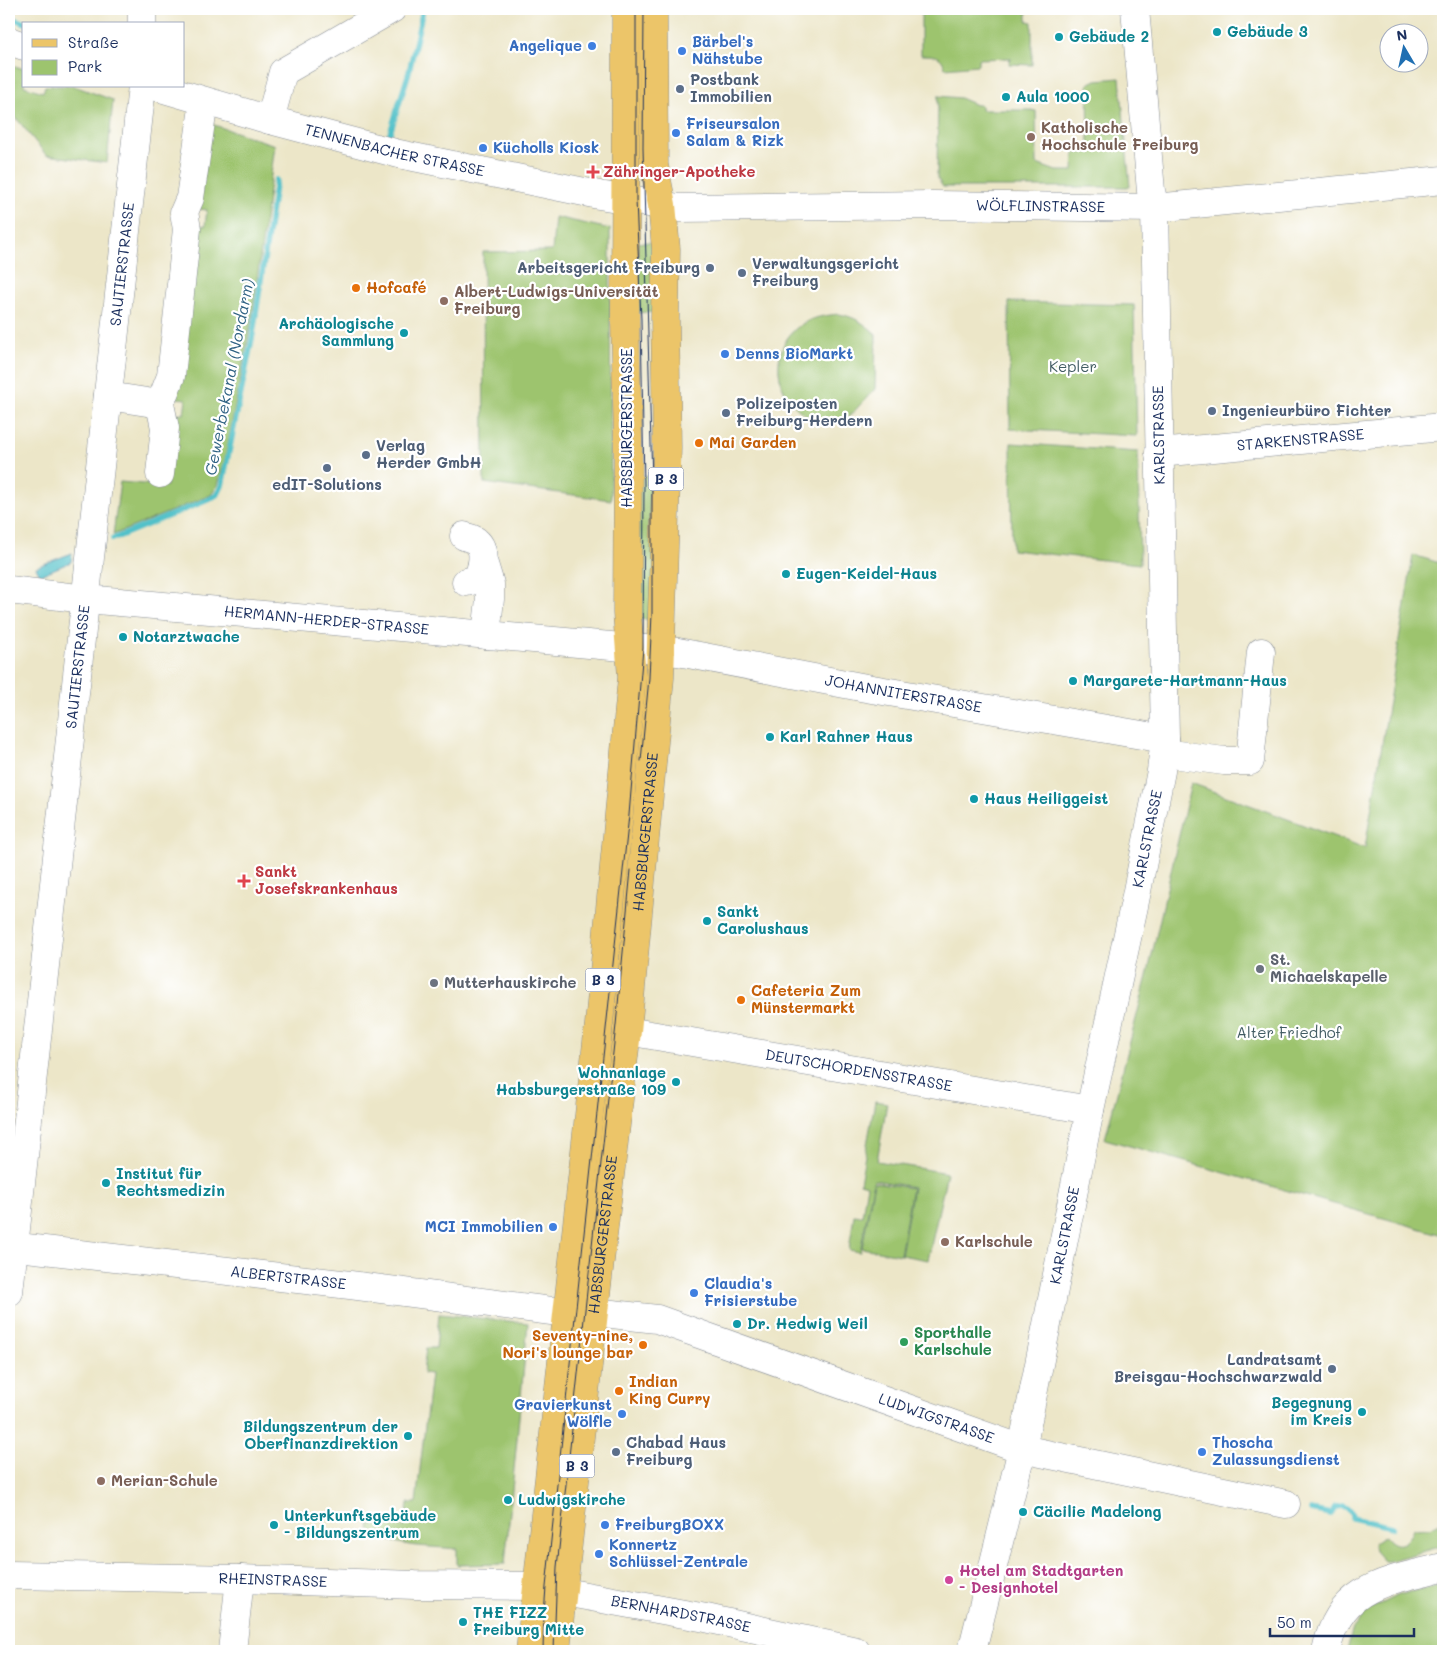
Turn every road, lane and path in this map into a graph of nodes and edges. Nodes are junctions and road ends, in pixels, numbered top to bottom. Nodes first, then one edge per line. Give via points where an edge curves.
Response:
1 (142, 9) edge
2 (392, 9) edge
3 (626, 9) edge
4 (653, 9) edge
5 (1135, 9) edge
6 (142, 22) edge
7 (9, 41) edge
8 (22, 45) edge
9 (142, 88) edge
10 (161, 88) edge
11 (204, 101) junction
12 (270, 120) junction
13 (1443, 180) edge
14 (642, 201) junction
15 (1155, 208) junction
16 (108, 396) junction
17 (160, 404) junction
18 (1443, 427) edge
19 (1159, 453) junction
20 (160, 474) dead end
21 (464, 536) dead end
22 (483, 561) junction
23 (466, 582) dead end
24 (9, 590) edge
25 (86, 599) junction
26 (486, 635) junction
27 (644, 648) junction
28 (1261, 652) dead end
29 (1165, 746) junction
30 (627, 1031) junction
31 (1090, 1110) junction
32 (12, 1247) edge
33 (9, 1292) edge
34 (594, 1312) junction
35 (567, 1313) junction
36 (1022, 1449) junction
37 (1286, 1504) dead end
38 (1443, 1567) edge
39 (9, 1575) edge
40 (240, 1579) junction
41 (551, 1589) junction
42 (1328, 1642) edge
43 (232, 1651) edge
44 (530, 1651) edge
45 (556, 1651) edge
46 (856, 1651) edge
47 (972, 1651) edge

1 - 6 street
2 - 12 street via 283,72
3 - 14 main road, HABSBURGERSTRASSE / B 3
4 - 14 main road, HABSBURGERSTRASSE / B 3 via 654,165
5 - 15 street, KARLSTRASSE
7 - 8 street
9 - 16 street, SAUTIERSTRASSE
10 - 11 street, TENNENBACHER STRASSE
11 - 12 street, TENNENBACHER STRASSE
11 - 17 street via 190,198 184,212 187,229 171,376
12 - 14 street, TENNENBACHER STRASSE via 399,154
13 - 15 street, WÖLFLINSTRASSE
14 - 15 street, WÖLFLINSTRASSE via 693,208 934,205
14 - 27 main road, HABSBURGERSTRASSE / B 3 via 625,320 627,613
14 - 27 main road, HABSBURGERSTRASSE / B 3 via 666,249 667,448
15 - 19 street, KARLSTRASSE
16 - 17 street
16 - 25 street, SAUTIERSTRASSE
17 - 20 street via 165,428
18 - 19 street, STARKENSTRASSE
19 - 29 street, KARLSTRASSE
21 - 22 street via 476,541
22 - 23 street via 476,580
22 - 26 street via 490,584
24 - 25 street, HERMANN-HERDER-STRASSE
25 - 26 street, HERMANN-HERDER-STRASSE
25 - 32 street, SAUTIERSTRASSE
26 - 27 street, HERMANN-HERDER-STRASSE
27 - 29 street, JOHANNITERSTRASSE
27 - 30 main road, HABSBURGERSTRASSE / B 3 via 659,688
27 - 35 main road, HABSBURGERSTRASSE / B 3 via 632,676
28 - 29 street, JOHANNITERSTRASSE via 1250,761 1224,760
29 - 31 street, KARLSTRASSE
30 - 31 street, DEUTSCHORDENSSTRASSE
30 - 34 main road, HABSBURGERSTRASSE / B 3
31 - 36 street, KARLSTRASSE
32 - 33 street, SAUTIERSTRASSE
32 - 35 street, ALBERTSTRASSE
34 - 36 street, LUDWIGSTRASSE via 657,1319
34 - 41 main road, HABSBURGERSTRASSE / B 3
35 - 41 main road, HABSBURGERSTRASSE / B 3
36 - 37 street, LUDWIGSTRASSE
36 - 47 street, KARLSTRASSE
38 - 42 street via 1384,1582 1359,1594 1342,1614
39 - 40 street, RHEINSTRASSE
40 - 41 street, RHEINSTRASSE
40 - 43 street
41 - 44 main road, HABSBURGERSTRASSE / B 3
41 - 45 main road, HABSBURGERSTRASSE / B 3
41 - 46 street, BERNHARDSTRASSE via 688,1614

